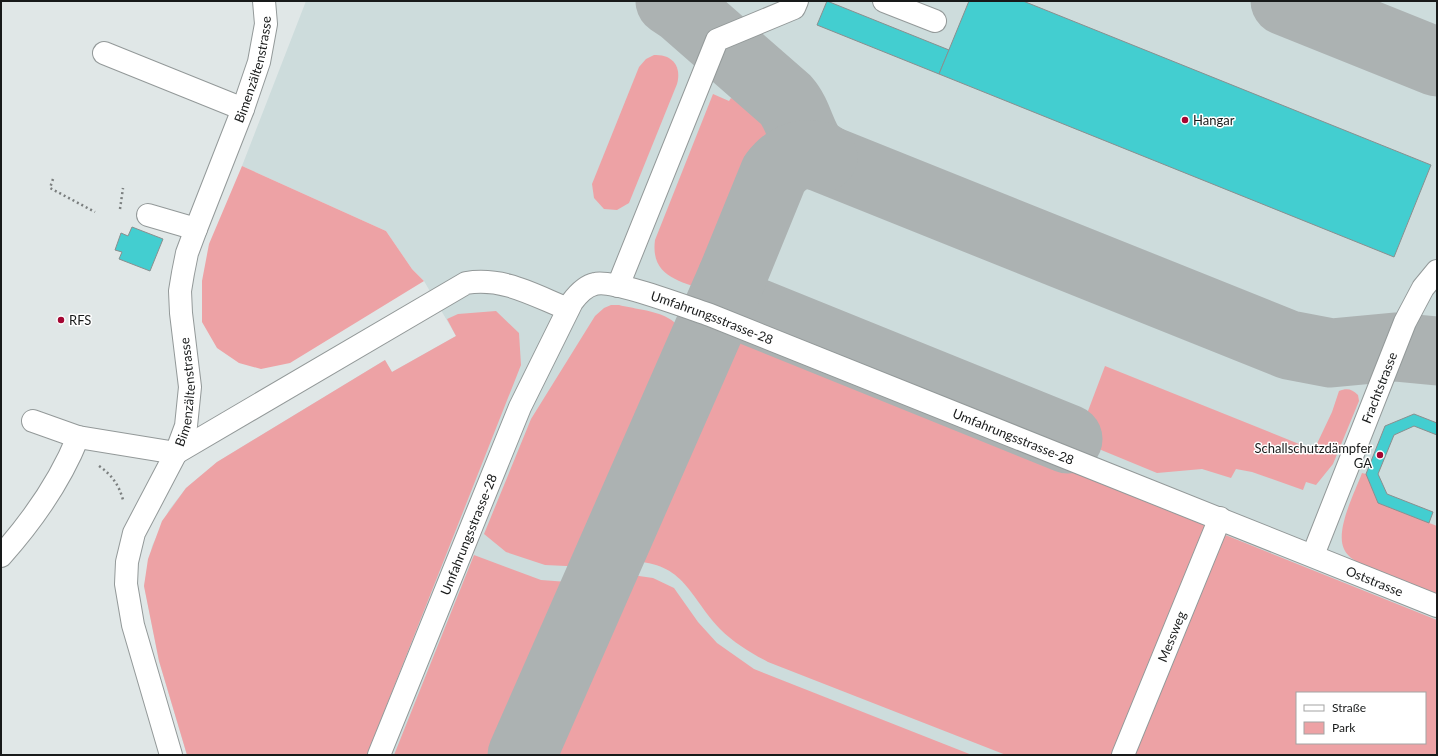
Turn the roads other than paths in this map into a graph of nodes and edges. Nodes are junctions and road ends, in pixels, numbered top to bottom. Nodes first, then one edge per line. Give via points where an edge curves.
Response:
1 (264, 1) edge
2 (797, 1) edge
3 (884, 1) edge
4 (934, 22) dead end
5 (104, 53) dead end
6 (243, 109) junction
7 (148, 215) dead end
8 (196, 228) junction
9 (1437, 271) edge
10 (618, 286) junction
11 (568, 309) junction
12 (33, 421) dead end
13 (76, 444) junction
14 (176, 453) junction
15 (1220, 518) junction
16 (1313, 555) junction
17 (1, 556) edge
18 (1437, 606) edge
19 (172, 755) edge
20 (379, 755) edge
21 (1122, 755) edge

1 - 6 street, Bimenzältenstrasse via 266,24 259,62
2 - 10 street via 794,8 717,40
3 - 4 street
5 - 6 street
6 - 8 street, Bimenzältenstrasse
7 - 8 street
8 - 14 street, Bimenzältenstrasse via 187,253 180,291 190,386 186,426
9 - 16 street, Frachtstrasse via 1422,288 1405,322
10 - 11 street, Umfahrungsstrasse-28 via 597,283 590,286 582,290
10 - 15 street, Umfahrungsstrasse-28 via 710,315
11 - 14 street via 509,285 486,281 466,284
11 - 20 street, Umfahrungsstrasse-28 via 520,408
12 - 13 street
13 - 14 street
13 - 17 street via 45,501
14 - 19 street, Bimenzältenstrasse via 134,534 127,562 126,584 133,625
15 - 16 street, Umfahrungsstrasse-28
15 - 21 street, Messweg
16 - 18 street, Oststrasse

